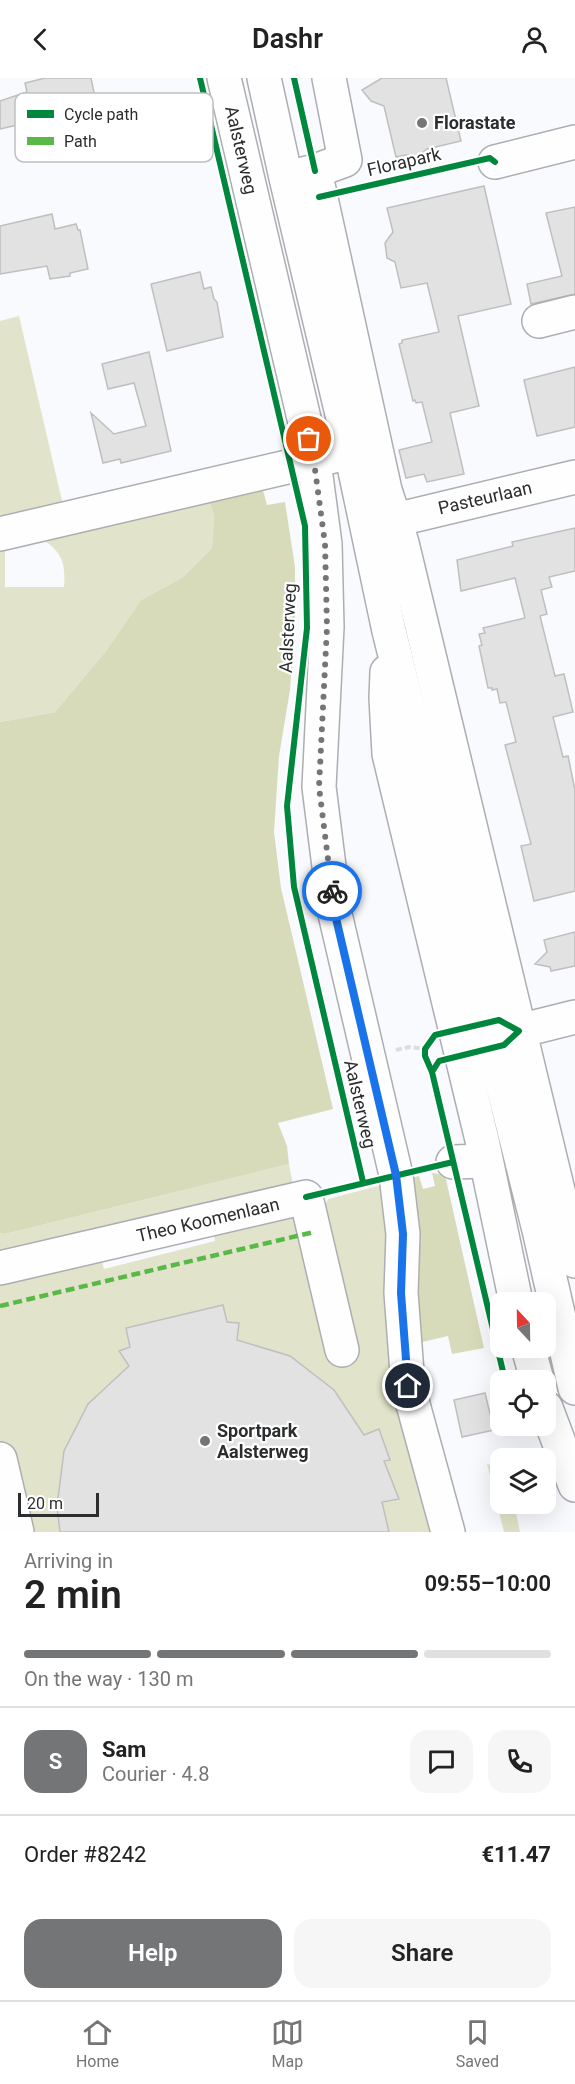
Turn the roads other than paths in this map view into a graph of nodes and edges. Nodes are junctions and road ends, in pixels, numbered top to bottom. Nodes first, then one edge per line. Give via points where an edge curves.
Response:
1 (224, 78) edge
2 (264, 78) edge
3 (329, 78) edge
4 (575, 142) edge
5 (495, 162) dead end
6 (300, 175) junction
7 (575, 312) edge
8 (539, 321) dead end
9 (351, 452) junction
10 (314, 462) junction
11 (575, 477) edge
12 (395, 519) junction
13 (0, 534) edge
14 (389, 631) junction
15 (575, 1017) edge
16 (519, 1031) junction
17 (486, 1161) junction
18 (453, 1162) dead end
19 (560, 1229) edge
20 (503, 1240) junction
21 (575, 1261) edge
22 (0, 1268) edge
23 (514, 1292) edge
24 (342, 1350) dead end
25 (575, 1388) edge
26 (556, 1435) edge
27 (0, 1459) edge
28 (575, 1485) edge
29 (17, 1532) edge
30 (448, 1532) edge

1 - 10 main road, Aalsterweg
2 - 6 main road, Aalsterweg
3 - 6 main road via 345,160
4 - 5 main road
6 - 9 main road, Aalsterweg
6 - 12 main road, Aalsterweg
7 - 8 main road
9 - 10 main road
9 - 14 main road, Aalsterweg
10 - 13 main road
10 - 30 main road, Aalsterweg via 325,544 319,787 335,914 396,1175 403,1234 401,1293 408,1386
11 - 12 main road, Pasteurlaan
12 - 16 main road, Aalsterweg
14 - 17 main road, Aalsterweg via 389,754
14 - 19 main road, Aalsterweg
15 - 16 main road
16 - 19 main road, Aalsterweg
17 - 18 main road
17 - 20 main road, Aalsterweg
19 - 20 main road
19 - 21 main road, Aalsterweg
19 - 25 main road, Aalsterweg
20 - 23 main road, Aalsterweg
22 - 24 main road, Theo Koomenlaan via 306,1197
26 - 28 main road
27 - 29 main road

